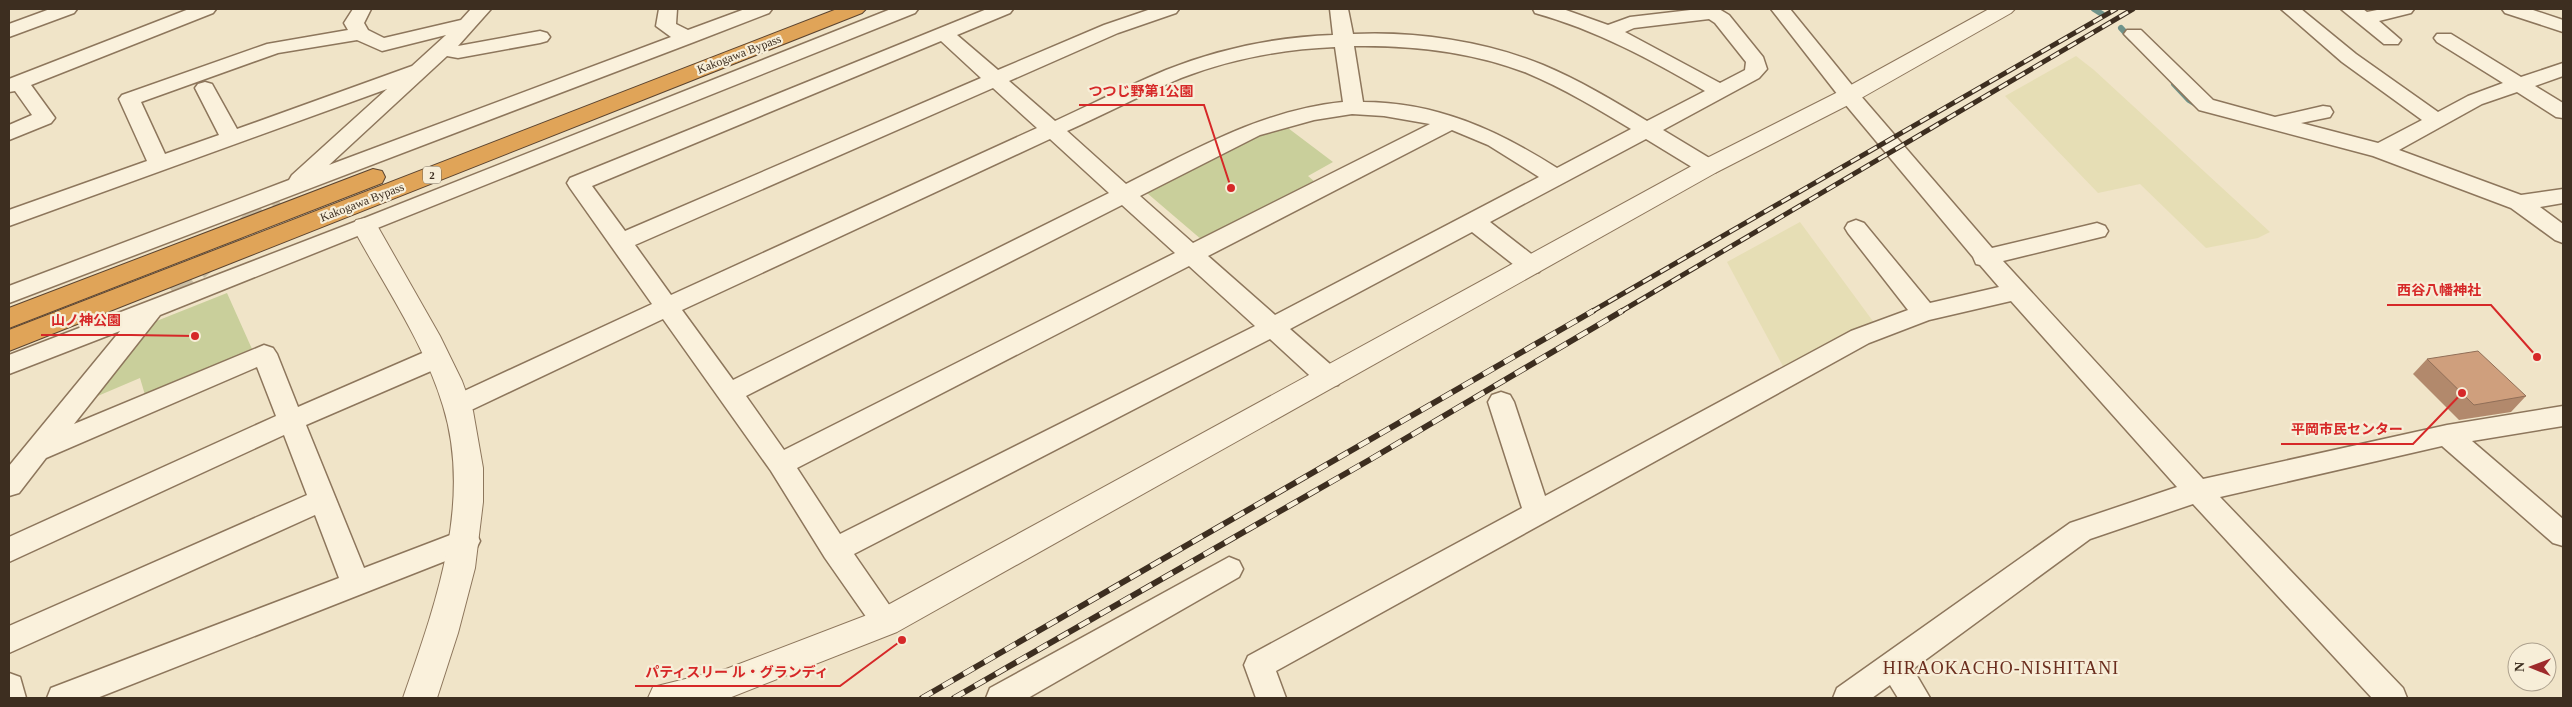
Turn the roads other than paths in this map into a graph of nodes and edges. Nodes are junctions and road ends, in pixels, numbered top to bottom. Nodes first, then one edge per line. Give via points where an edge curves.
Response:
1 (67, 9) edge
2 (154, 9) edge
3 (206, 9) edge
4 (668, 9) edge
5 (809, 9) edge
6 (855, 9) edge
7 (908, 9) edge
8 (1003, 9) edge
9 (1169, 9) edge
10 (1339, 9) edge
11 (1542, 9) edge
12 (1780, 9) edge
13 (2004, 9) edge
14 (2290, 9) edge
15 (2404, 9) edge
16 (2512, 9) edge
17 (756, 10) edge
18 (2358, 14) edge
19 (475, 17) edge
20 (360, 20) edge
21 (168, 24) junction
22 (2563, 26) edge
23 (9, 30) edge
24 (1609, 31) junction
25 (945, 34) junction
26 (2134, 34) dead end
27 (540, 37) dead end
28 (687, 38) junction
29 (2444, 38) dead end
30 (1343, 39) junction
31 (2391, 40) dead end
32 (443, 49) junction
33 (2563, 69) edge
34 (420, 70) junction
35 (994, 80) junction
36 (14, 84) edge
37 (2522, 84) junction
38 (205, 88) dead end
39 (1720, 91) junction
40 (1848, 96) junction
41 (1354, 108) junction
42 (2323, 112) dead end
43 (2563, 112) edge
44 (2437, 121) junction
45 (1449, 123) junction
46 (2274, 123) junction
47 (1052, 130) junction
48 (1648, 130) junction
49 (9, 133) edge
50 (230, 138) junction
51 (2380, 151) junction
52 (159, 164) junction
53 (1708, 167) junction
54 (1556, 177) junction
55 (284, 195) junction
56 (1125, 196) junction
57 (2563, 196) edge
58 (2519, 203) junction
59 (9, 218) edge
60 (1473, 221) junction
61 (365, 226) junction
62 (1856, 228) dead end
63 (2097, 231) dead end
64 (2563, 236) edge
65 (620, 242) junction
66 (1191, 254) junction
67 (1984, 258) junction
68 (1531, 266) junction
69 (172, 291) tunnel mouth
70 (2016, 292) junction
71 (9, 296) edge
72 (666, 307) junction
73 (152, 309) junction
74 (1924, 313) junction
75 (9, 318) edge
76 (1271, 328) junction
77 (9, 341) edge
78 (436, 358) junction
79 (9, 365) edge
80 (1329, 378) junction
81 (730, 393) junction
82 (1501, 402) dead end
83 (458, 405) junction
84 (2563, 416) edge
85 (290, 421) junction
86 (2447, 435) junction
87 (36, 451) junction
88 (780, 464) junction
89 (9, 485) edge
90 (2198, 492) junction
91 (322, 500) junction
92 (1537, 513) junction
93 (2563, 535) edge
94 (466, 541) junction
95 (9, 550) edge
96 (835, 550) junction
97 (1229, 569) dead end
98 (356, 583) junction
99 (886, 622) junction
100 (9, 640) edge
101 (1893, 665) junction
102 (9, 687) edge
103 (11, 698) edge
104 (62, 698) edge
105 (420, 698) edge
106 (664, 698) edge
107 (1001, 698) edge
108 (1271, 698) edge
109 (1848, 698) edge
110 (1915, 698) edge
111 (2392, 698) edge

1 - 23 street
2 - 21 street
3 - 21 street
4 - 28 street via 666,26
5 - 75 highway, Kakogawa Bypass / 2
6 - 77 highway, Kakogawa Bypass / 2
7 - 61 street
8 - 25 street
9 - 35 street via 1111,29
10 - 30 street
11 - 24 street
12 - 40 street
13 - 40 street
14 - 44 street via 2349,58
15 - 18 street
16 - 22 street
17 - 28 street
18 - 31 street
19 - 20 street via 382,45
19 - 32 street
20 - 52 street via 129,98
21 - 36 street
24 - 39 street
24 - 39 street via 1630,23 1712,13 1722,19 1756,61 1757,69
25 - 35 street
25 - 65 street via 578,183
26 - 46 street via 2206,105
27 - 32 street via 458,52
28 - 55 street
29 - 37 street
30 - 41 street
30 - 47 street via 1295,42 1208,62 1174,74
30 - 48 street via 1399,40 1495,56 1544,74
32 - 34 street
33 - 37 street
34 - 50 street
34 - 55 street
35 - 47 street
35 - 65 street
36 - 49 street via 44,118
37 - 43 street
37 - 44 street via 2475,100
38 - 50 street
39 - 48 street
40 - 53 street
40 - 67 street
41 - 45 street via 1401,112
41 - 56 street via 1302,115 1252,130
42 - 46 street
44 - 51 street
45 - 54 street via 1488,136
45 - 66 street
46 - 51 street
47 - 56 street
47 - 72 street
48 - 53 street
48 - 54 street
50 - 52 street
51 - 58 street
52 - 59 street
53 - 68 street
54 - 60 street
55 - 71 street
56 - 66 street
56 - 81 street
57 - 58 street
58 - 64 street
60 - 68 street
60 - 76 street
61 - 73 street
61 - 78 street
62 - 74 street
63 - 67 street
65 - 72 street
66 - 76 street
66 - 88 street
67 - 70 street
68 - 80 street
69 - 73 street
70 - 74 street
70 - 90 street
72 - 81 street
72 - 83 street
73 - 79 street
73 - 87 street
74 - 92 street via 1860,337
76 - 80 street
76 - 96 street
78 - 83 street
78 - 85 street
80 - 99 street
81 - 88 street
82 - 92 street
83 - 94 street via 470,466
84 - 86 street
85 - 87 street via 264,354
85 - 91 street
85 - 95 street
86 - 90 street
86 - 93 street
87 - 89 street
88 - 96 street
90 - 101 street via 2080,531
90 - 111 street
91 - 98 street
91 - 100 street
92 - 108 street via 1259,665
94 - 98 street
94 - 105 street via 448,613
96 - 99 street
97 - 107 street
98 - 104 street
99 - 106 street via 727,684
101 - 109 street
101 - 110 street
102 - 103 street

